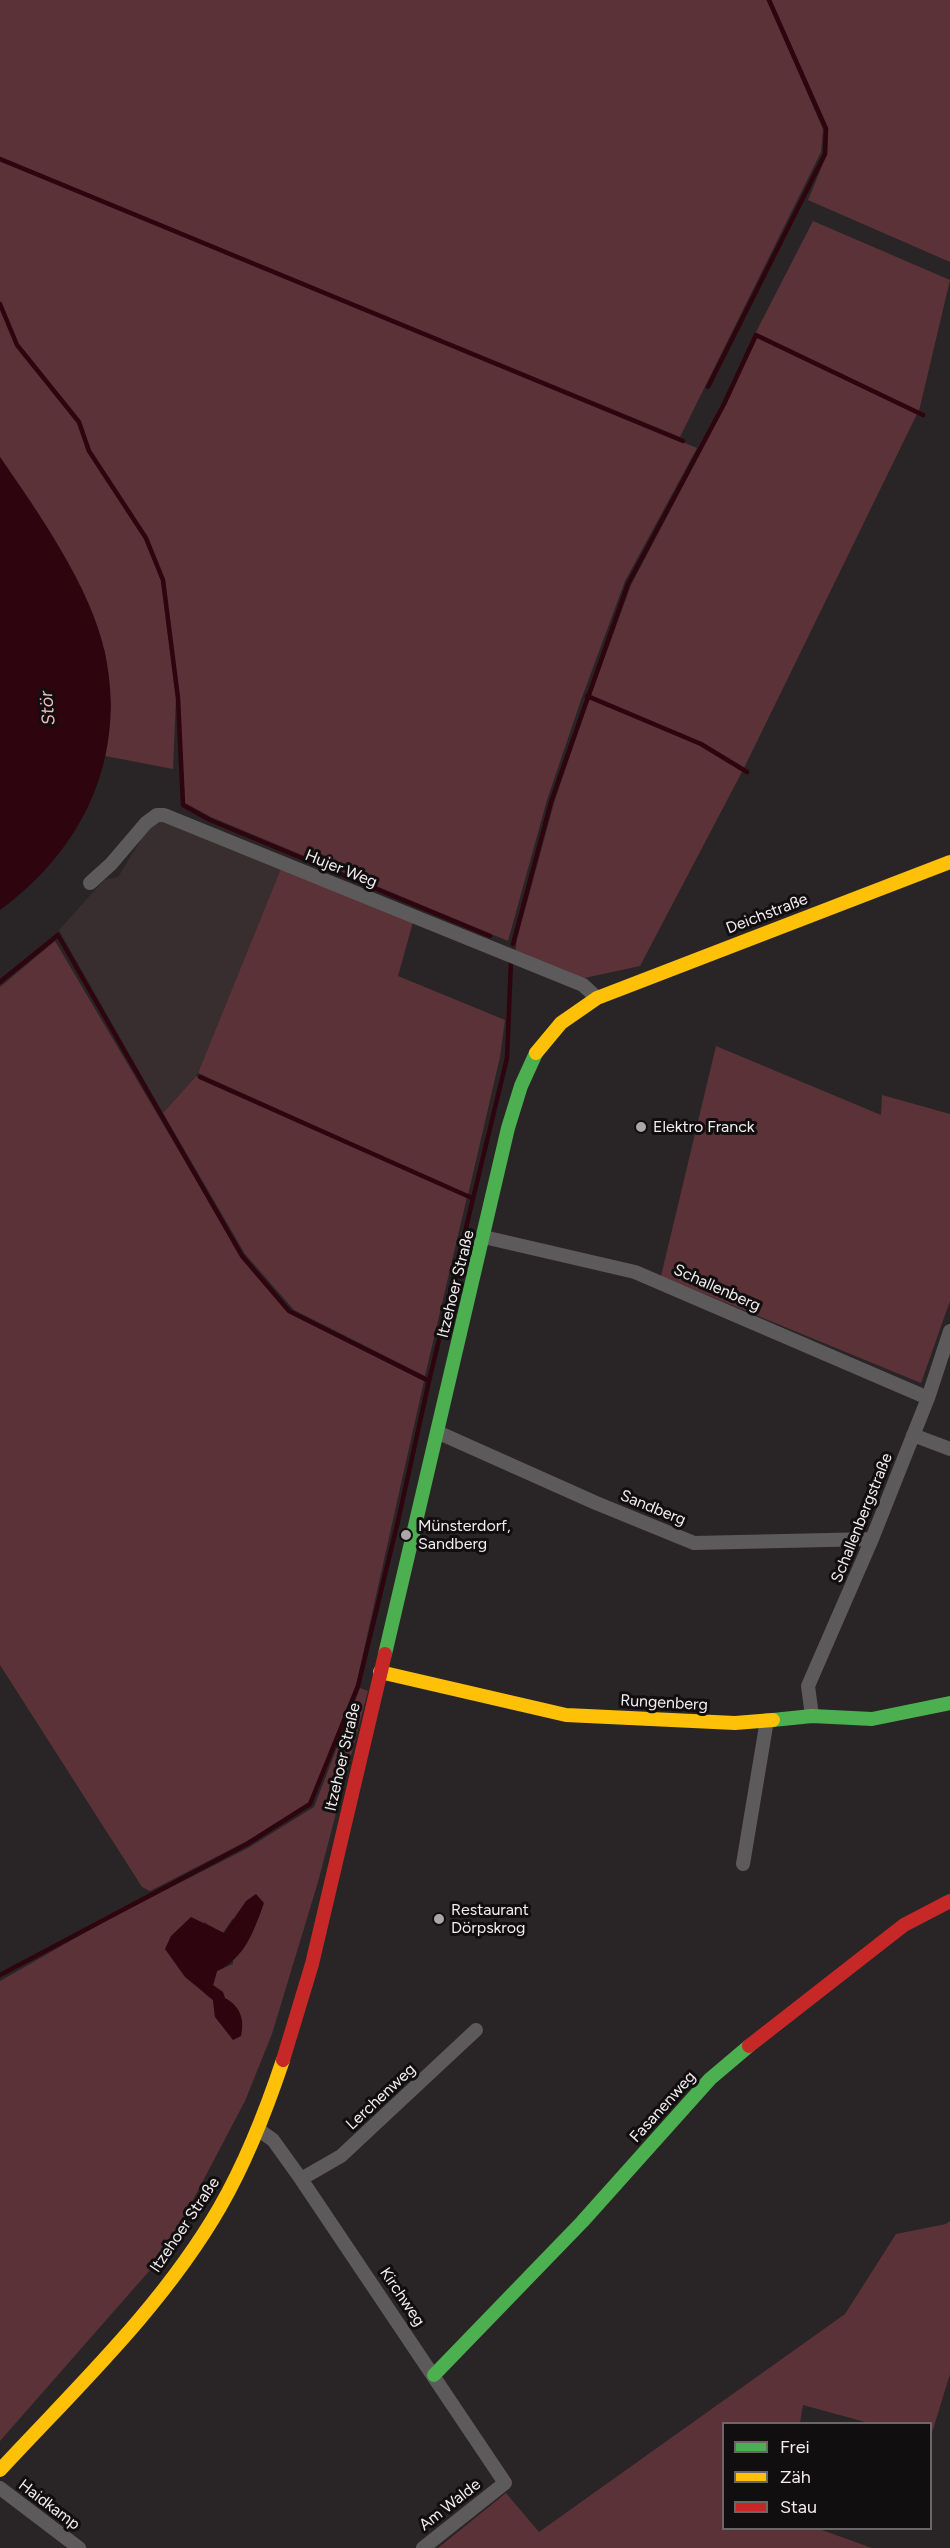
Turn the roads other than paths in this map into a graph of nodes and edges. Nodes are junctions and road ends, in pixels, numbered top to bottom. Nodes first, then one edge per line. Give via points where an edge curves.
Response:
1 (950, 862) edge
2 (90, 883) dead end
3 (597, 998) junction
4 (484, 1237) junction
5 (950, 1331) edge
6 (928, 1398) junction
7 (436, 1432) junction
8 (913, 1435) junction
9 (950, 1449) edge
10 (872, 1539) junction
11 (380, 1672) junction
12 (950, 1703) edge
13 (812, 1716) junction
14 (767, 1720) junction
15 (743, 1864) dead end
16 (950, 1901) edge
17 (476, 2030) dead end
18 (259, 2130) junction
19 (301, 2179) junction
20 (434, 2375) junction
21 (0, 2470) edge
22 (0, 2488) edge
23 (499, 2488) joint
24 (79, 2548) edge
25 (423, 2548) edge

1 - 3 street, Deichstraße
2 - 3 street, Hujer Weg via 146,823 164,815 583,985
3 - 4 street, Itzehoer Straße via 549,1032 532,1058 511,1118
4 - 6 street, Schallenberg via 651,1278
4 - 7 street, Itzehoer Straße
5 - 6 street, Schallenbergstraße
6 - 8 street, Schallenbergstraße
7 - 10 street, Sandberg via 694,1543
7 - 11 street, Itzehoer Straße
8 - 9 street
8 - 10 street, Schallenbergstraße
10 - 13 street, Schallenbergstraße via 808,1686
11 - 14 street, Rungenberg via 566,1715 735,1723
11 - 18 street, Itzehoer Straße via 312,1964 284,2066
12 - 13 street, Rungenberg via 872,1719
13 - 14 street, Rungenberg
14 - 15 street
16 - 20 street, Fasanenweg via 904,1925 710,2079 582,2222
17 - 19 street, Lerchenweg via 341,2156
18 - 19 street, Kirchweg via 273,2140
18 - 21 street, Itzehoer Straße via 218,2210 159,2293
19 - 20 street, Kirchweg
20 - 23 street, Kirchweg via 505,2483
22 - 24 street, Haidkamp
23 - 25 street, Am Walde

